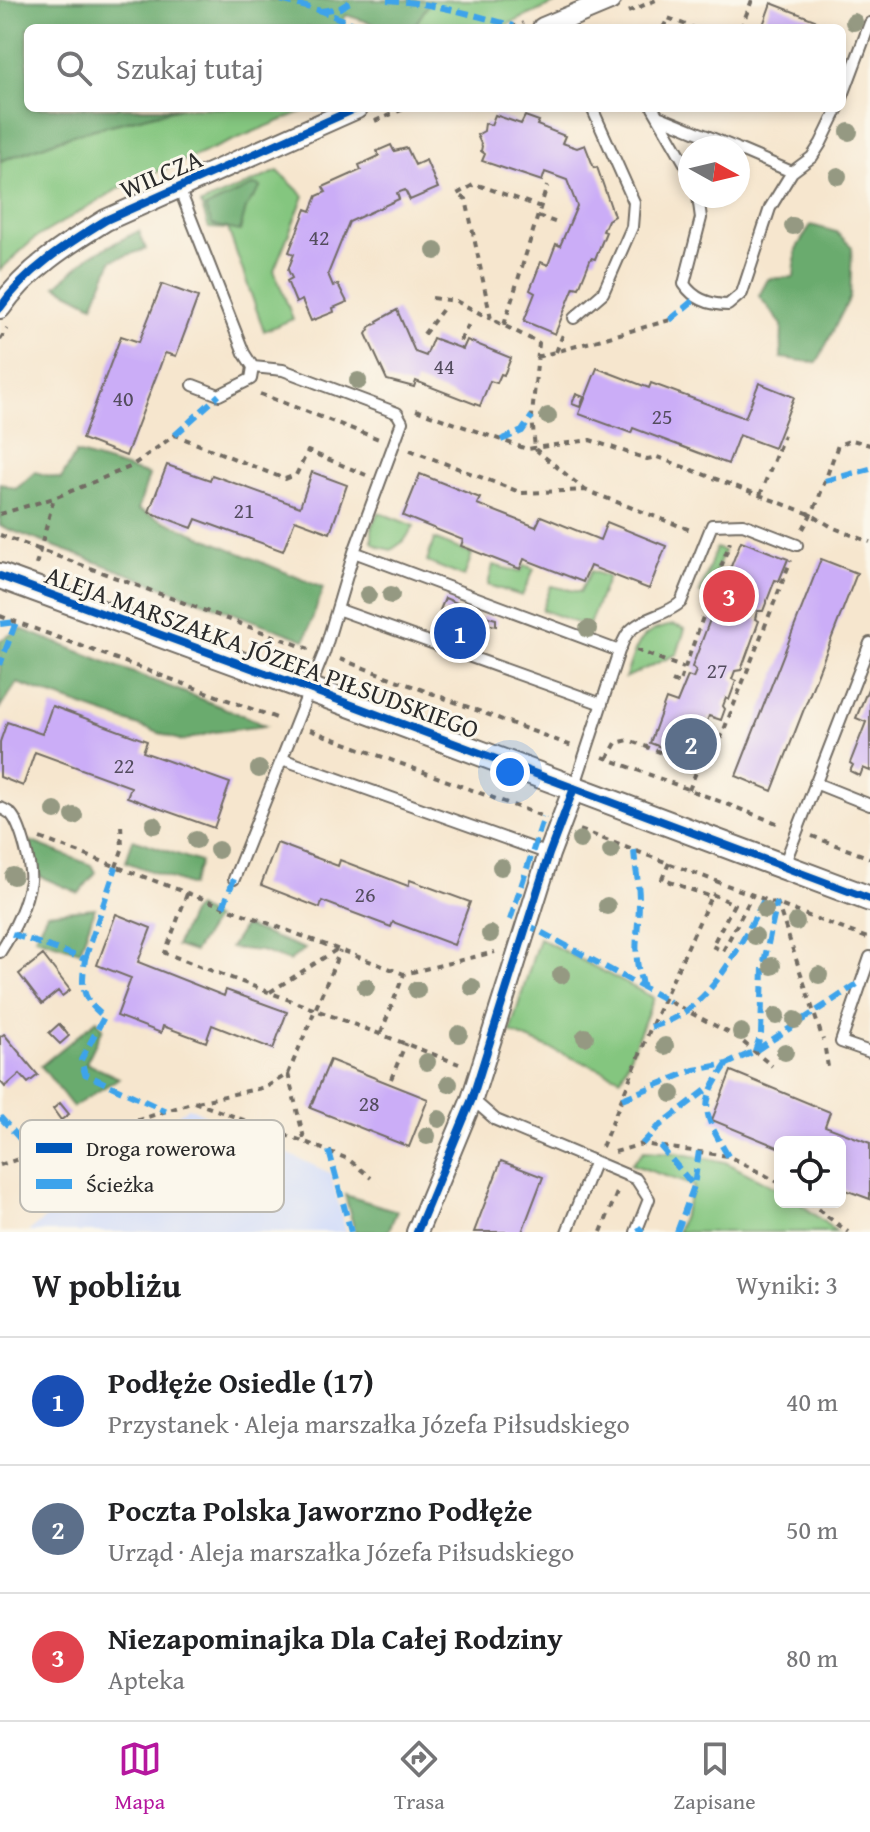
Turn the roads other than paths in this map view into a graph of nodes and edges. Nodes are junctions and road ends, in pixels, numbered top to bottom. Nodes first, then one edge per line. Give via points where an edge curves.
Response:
1 (610, 0) edge
2 (870, 23) edge
3 (557, 24) edge
4 (846, 87) edge
5 (348, 112) edge
6 (594, 112) edge
7 (656, 112) edge
8 (836, 112) edge
9 (710, 136) edge
10 (678, 151) edge
11 (750, 154) edge
12 (792, 172) junction
13 (179, 188) junction
14 (700, 208) edge
15 (0, 308) edge
16 (570, 322) road end
17 (252, 373) junction
18 (193, 385) dead end
19 (797, 545) road end
20 (354, 552) junction
21 (0, 576) edge
22 (337, 609) junction
23 (870, 643) edge
24 (620, 648) junction
25 (309, 689) junction
26 (602, 704) junction
27 (282, 759) junction
28 (815, 783) junction
29 (574, 788) junction
30 (870, 805) edge
31 (0, 808) edge
32 (549, 854) junction
33 (784, 865) junction
34 (234, 879) dead end
35 (870, 899) edge
36 (0, 952) edge
37 (870, 957) edge
38 (870, 1052) edge
39 (472, 1099) junction
40 (594, 1163) junction
41 (417, 1232) edge
42 (567, 1232) edge
43 (636, 1232) edge

1 - 3 street
2 - 4 lane
5 - 13 street, WILCZA
6 - 16 lane via 634,202 632,227 603,293
7 - 9 lane
7 - 10 lane
8 - 12 lane via 812,157
11 - 12 lane
12 - 14 lane via 770,208 742,293 728,305 704,302 684,284
13 - 15 street, WILCZA via 73,240 13,290
13 - 17 lane
17 - 18 lane via 219,395
17 - 20 lane via 283,370 397,413 402,422
19 - 24 lane via 743,524 712,525 681,602 635,626
20 - 22 lane
20 - 24 lane
21 - 25 street, ALEJA MARSZAŁKA JÓZEFA PIŁSUDSKIEGO
22 - 25 lane
22 - 26 lane
23 - 28 lane
24 - 26 lane
25 - 27 lane
25 - 29 street, ALEJA MARSZAŁKA JÓZEFA PIŁSUDSKIEGO
26 - 29 lane
27 - 32 lane
27 - 34 lane
28 - 30 lane
28 - 33 lane
29 - 32 street
29 - 33 street, ALEJA MARSZAŁKA JÓZEFA PIŁSUDSKIEGO
31 - 36 lane via 11,813 19,831 30,880 12,934
32 - 39 street
33 - 35 street, ALEJA MARSZAŁKA JÓZEFA PIŁSUDSKIEGO
37 - 38 lane via 841,1042
39 - 40 lane via 496,1120
39 - 41 street
40 - 42 lane
40 - 43 lane via 636,1179 649,1199

